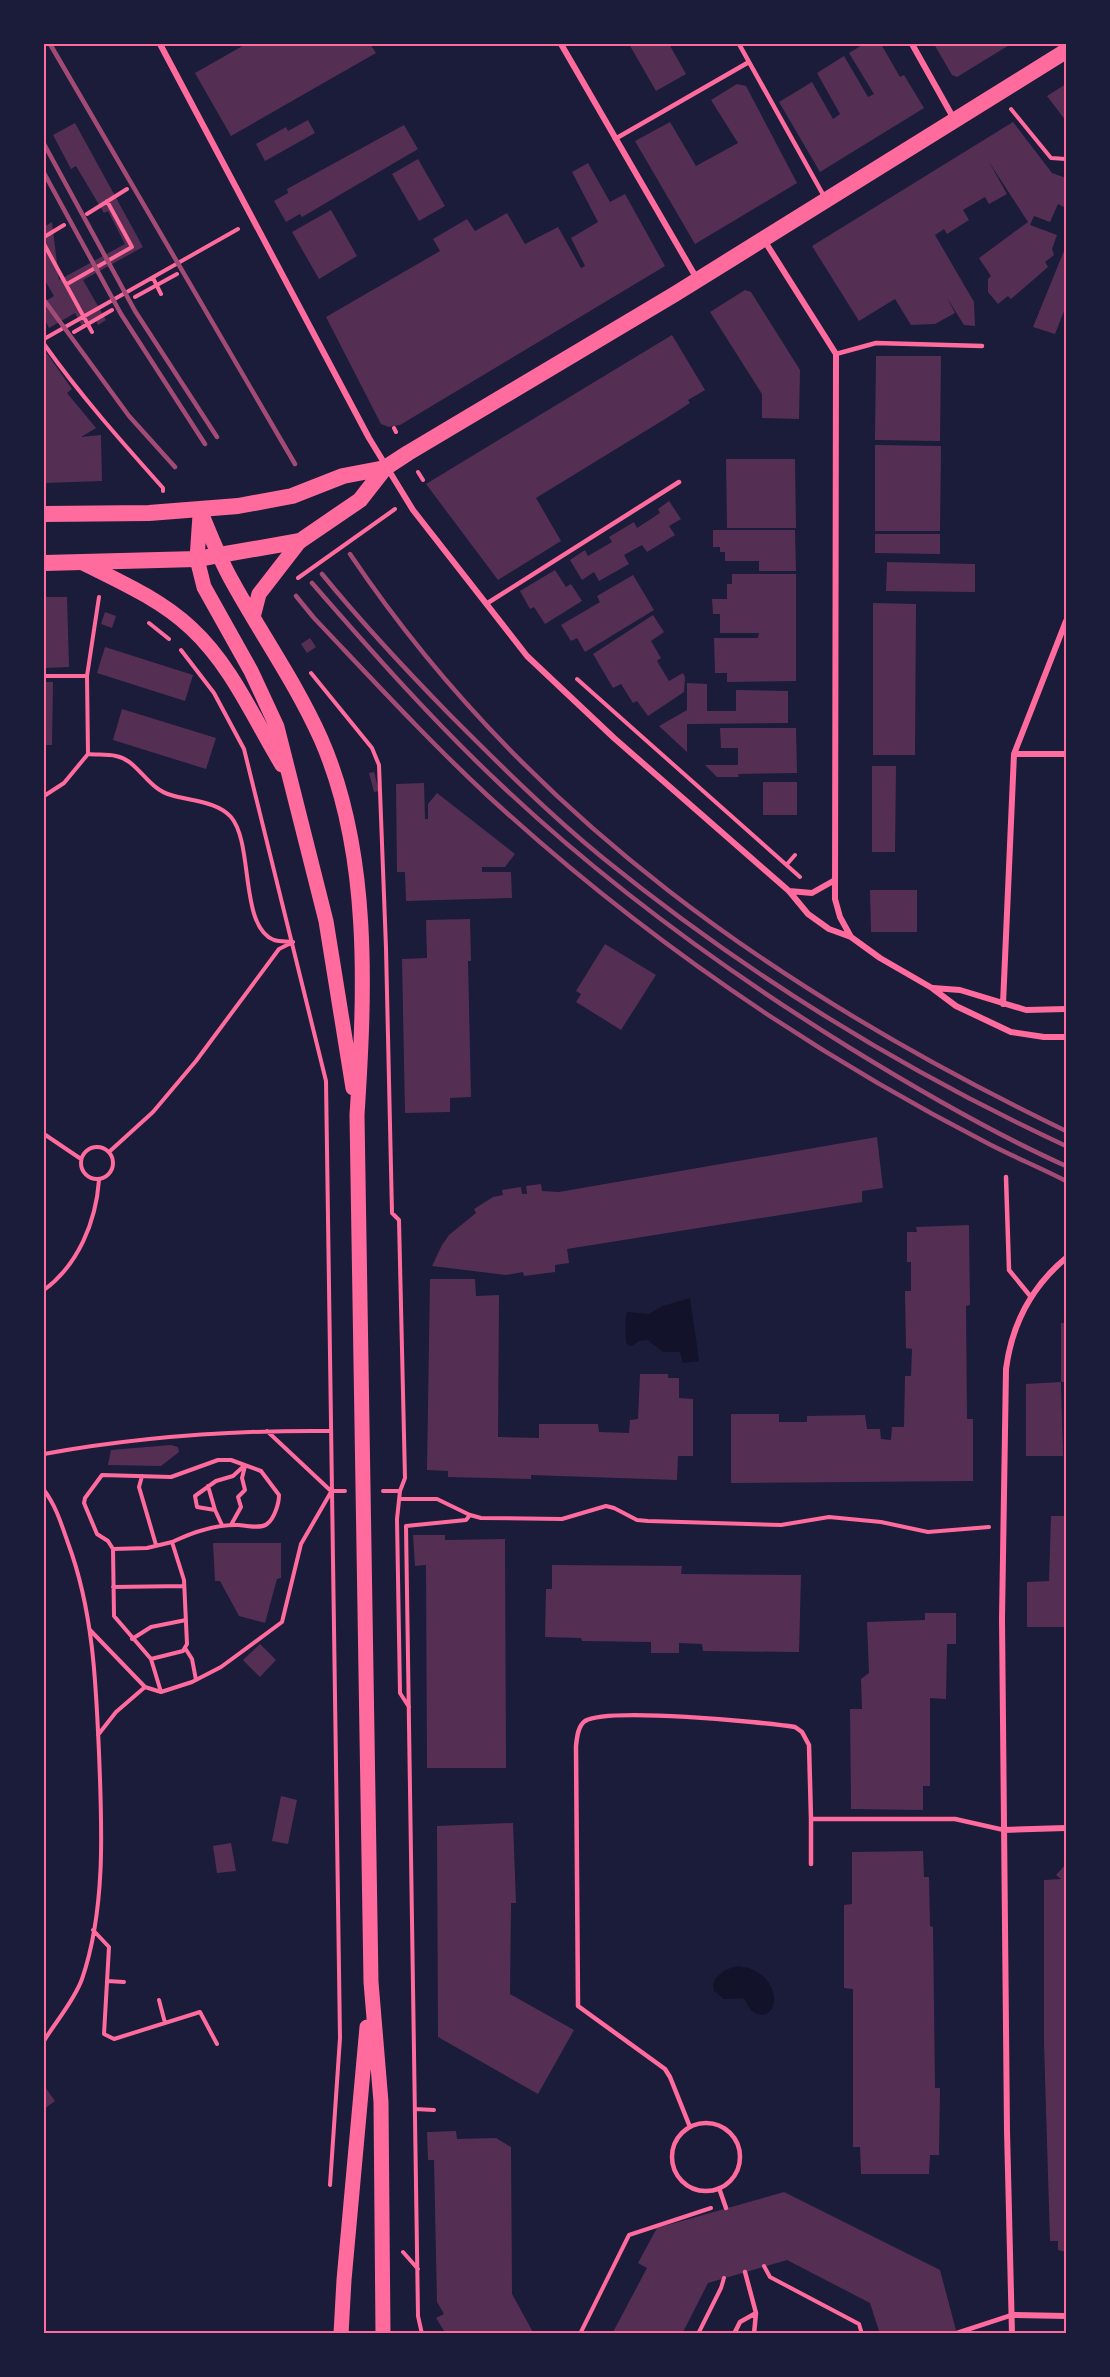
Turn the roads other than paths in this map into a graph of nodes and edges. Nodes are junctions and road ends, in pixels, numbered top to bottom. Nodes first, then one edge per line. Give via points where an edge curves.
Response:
1 (160, 44) edge
2 (561, 44) edge
3 (739, 44) edge
4 (912, 44) edge
5 (1066, 51) edge
6 (749, 62) junction
7 (955, 122) junction
8 (615, 139) junction
9 (826, 200) junction
10 (764, 239) junction
11 (697, 279) junction
12 (981, 346) dead end
13 (836, 354) junction
14 (385, 468) junction
15 (679, 482) dead end
16 (200, 510) junction
17 (44, 514) edge
18 (300, 541) junction
19 (219, 554) junction
20 (197, 559) junction
21 (44, 562) edge
22 (81, 562) junction
23 (486, 604) junction
24 (253, 617) junction
25 (1066, 621) edge
26 (1014, 754) junction
27 (1066, 754) edge
28 (289, 778) junction
29 (835, 880) junction
30 (789, 891) junction
31 (851, 937) junction
32 (932, 988) junction
33 (1003, 1004) junction
34 (1066, 1009) edge
35 (1066, 1037) edge
36 (357, 1114) junction
37 (1006, 1177) dead end
38 (1066, 1258) edge
39 (1030, 1297) junction
40 (811, 1819) junction
41 (1066, 1828) edge
42 (1004, 1830) junction
43 (811, 1864) dead end
44 (371, 1982) junction
45 (690, 2127) junction
46 (719, 2188) junction
47 (726, 2208) dead end
48 (745, 2272) dead end
49 (756, 2313) junction
50 (1012, 2315) junction
51 (1066, 2316) edge
52 (957, 2333) edge
53 (341, 2334) edge
54 (383, 2334) edge
55 (734, 2334) edge
56 (754, 2334) edge
57 (1012, 2334) edge

1 - 14 street
2 - 8 street
3 - 6 lane
4 - 7 street
5 - 7 highway
6 - 8 lane
6 - 9 lane
7 - 9 highway
8 - 11 street
9 - 10 highway
10 - 11 highway
10 - 13 street
11 - 14 highway
12 - 13 lane via 876,343
13 - 29 street
14 - 16 highway via 344,476 292,496
14 - 18 highway via 360,500
14 - 23 street
15 - 23 lane
16 - 17 highway
16 - 19 main road
16 - 20 main road
18 - 19 highway
18 - 24 main road via 259,594
19 - 20 highway
19 - 24 main road
20 - 22 highway
20 - 28 main road via 204,587 267,701
21 - 22 highway
22 - 28 main road via 161,605 192,628 237,686
23 - 30 street via 536,664 614,738
24 - 36 main road via 304,703 336,777 349,823 356,863 361,963 362,1040
25 - 26 street
26 - 27 street
26 - 33 street
28 - 36 main road via 326,921
29 - 30 street via 812,893
29 - 31 street via 837,908
30 - 31 street via 808,914 829,929
31 - 32 street
32 - 33 street via 960,990
32 - 35 street via 956,1006 1011,1032
33 - 34 street via 1026,1010
36 - 44 main road
37 - 39 lane via 1009,1270
38 - 39 street
39 - 42 street via 1012,1336 1005,1369
40 - 42 lane via 955,1819
40 - 43 lane
40 - 45 lane via 809,1745 795,1726 635,1714 596,1717 584,1722 577,1734 578,2006 664,2069
41 - 42 street
42 - 50 street
44 - 53 main road
44 - 54 main road via 381,2102
45 - 46 lane via 675,2143 673,2166 686,2184 708,2191
45 - 46 lane via 711,2123 731,2133 737,2142 739,2164 728,2183
46 - 47 lane
48 - 49 lane
49 - 55 lane via 740,2322
49 - 56 lane
50 - 51 street
50 - 52 lane
50 - 57 street

